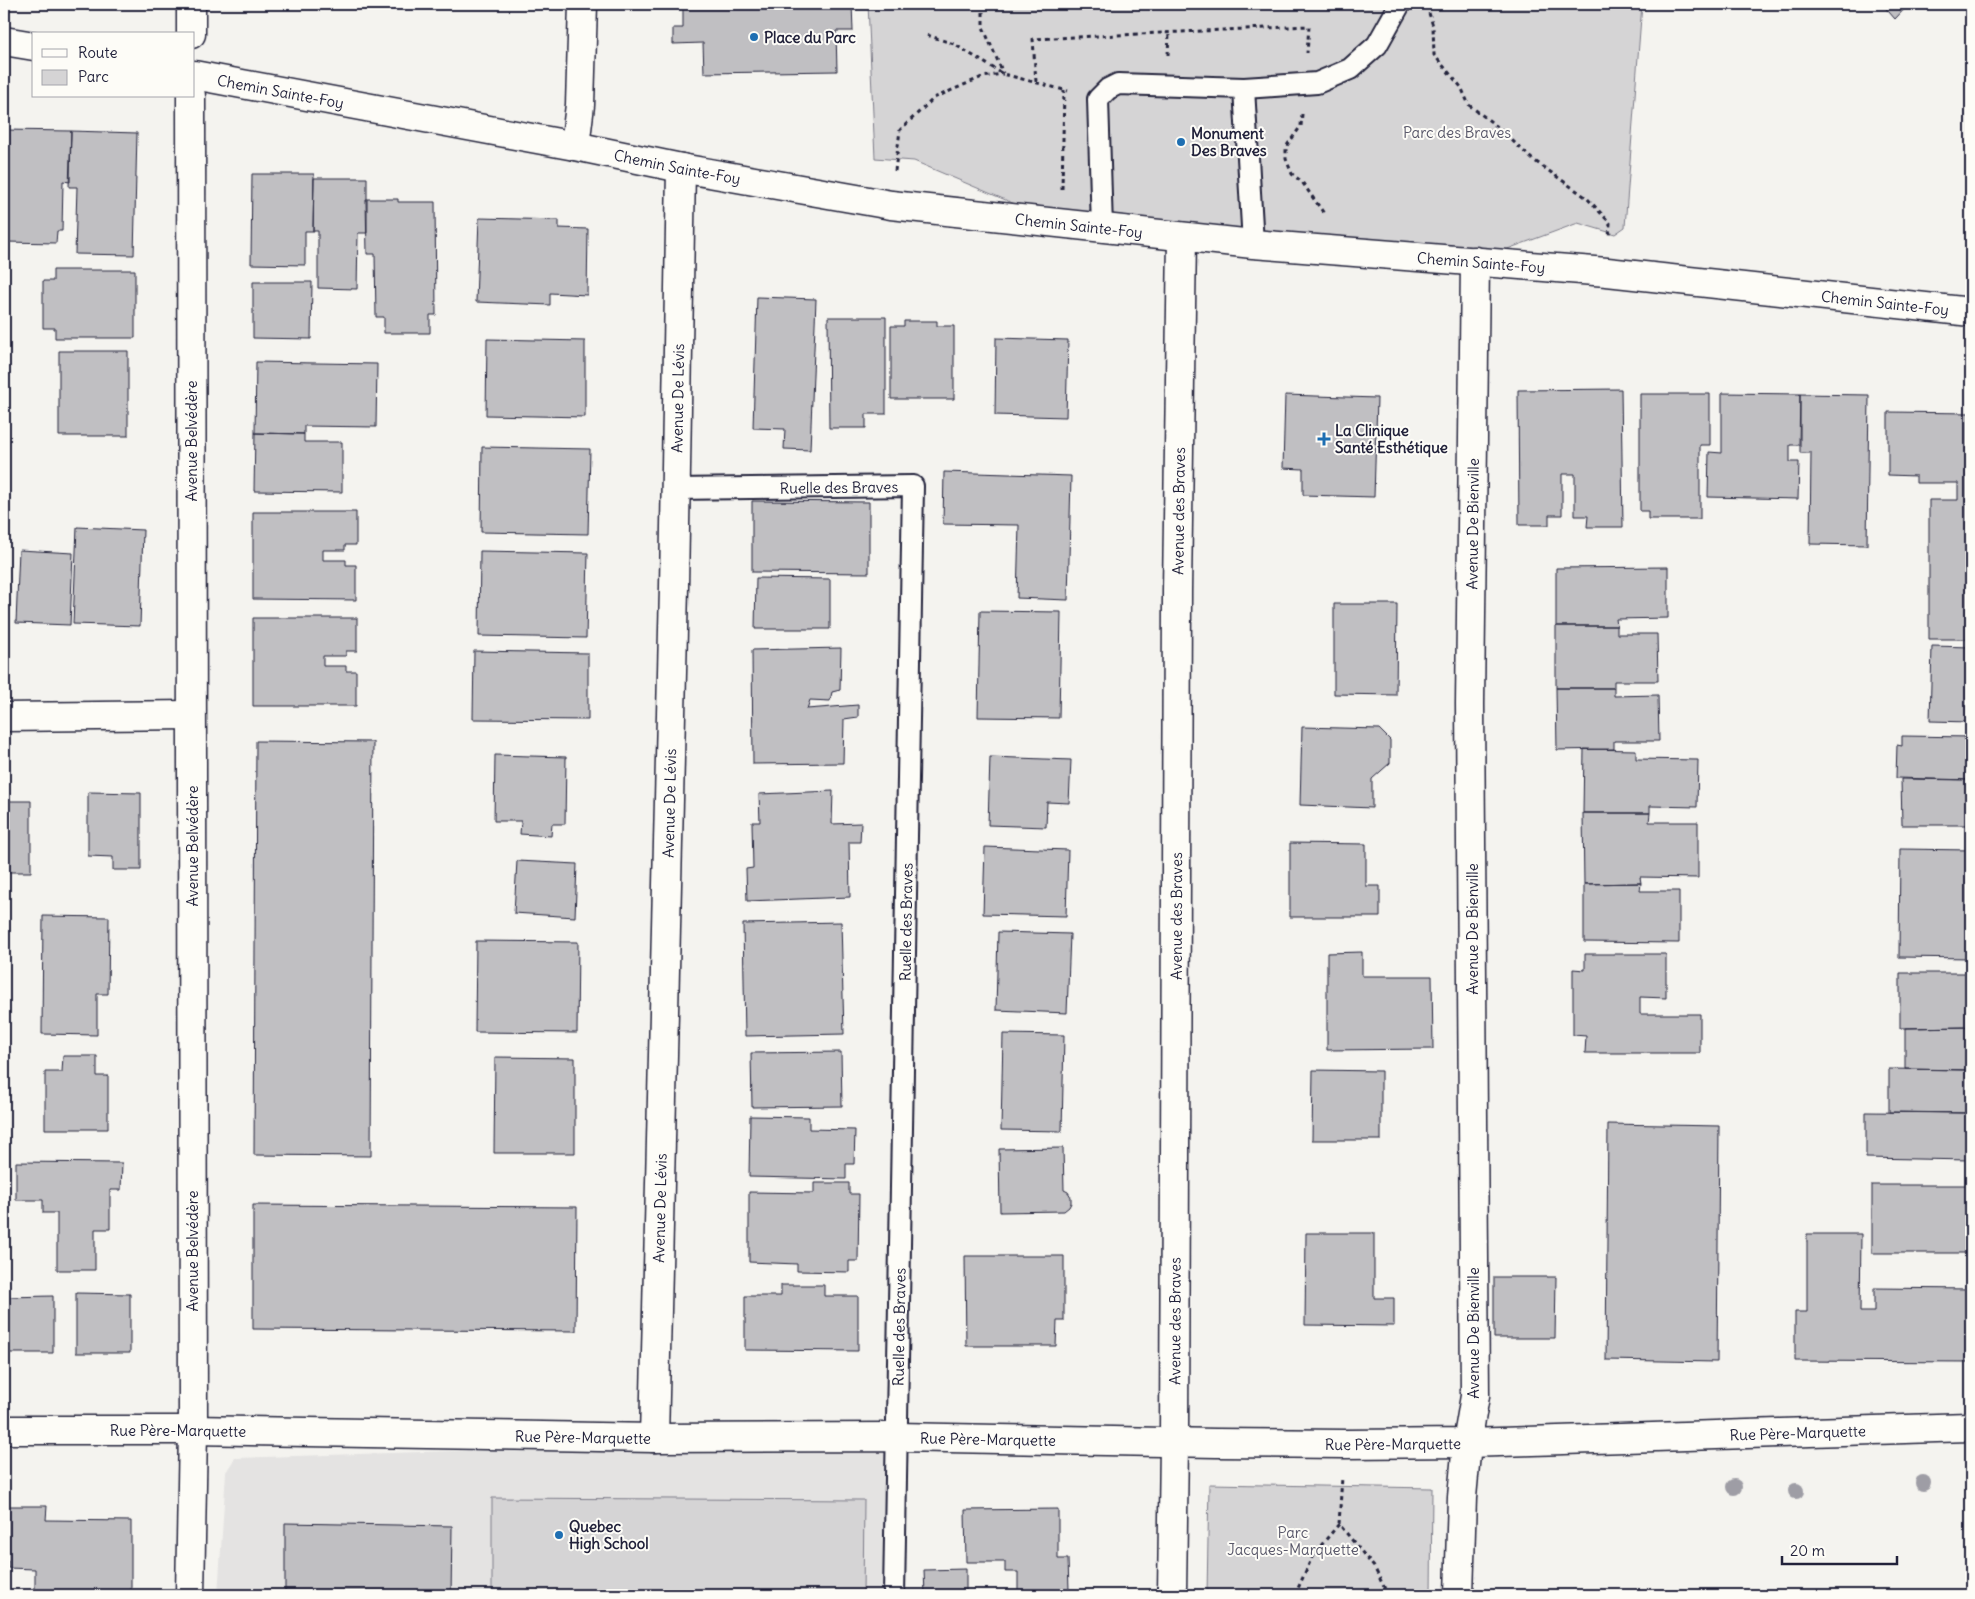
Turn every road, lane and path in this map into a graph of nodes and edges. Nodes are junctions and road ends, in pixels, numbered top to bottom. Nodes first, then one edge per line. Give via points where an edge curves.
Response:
1 (191, 4) edge
2 (583, 4) edge
3 (983, 4) edge
4 (1400, 4) edge
5 (1427, 7) dead end
6 (191, 32) edge
7 (927, 35) dead end
8 (4, 41) edge
9 (32, 46) edge
10 (1003, 74) junction
11 (195, 75) edge
12 (1036, 82) junction
13 (1305, 83) junction
14 (1244, 88) junction
15 (1064, 90) junction
16 (191, 98) edge
17 (1098, 99) junction
18 (575, 146) junction
19 (681, 168) junction
20 (891, 205) junction
21 (1062, 224) junction
22 (1102, 228) junction
23 (1182, 236) junction
24 (1253, 244) junction
25 (1348, 251) junction
26 (1475, 261) junction
27 (1606, 272) junction
28 (1971, 312) edge
29 (676, 489) junction
30 (191, 715) junction
31 (4, 717) edge
32 (1971, 1428) edge
33 (4, 1430) edge
34 (193, 1430) junction
35 (897, 1437) junction
36 (654, 1438) junction
37 (1174, 1442) junction
38 (1467, 1443) junction
39 (1345, 1444) junction
40 (1339, 1524) junction
41 (190, 1595) edge
42 (894, 1595) edge
43 (1172, 1595) edge
44 (1295, 1595) edge
45 (1388, 1595) edge
46 (1459, 1595) edge

1 - 6 street
2 - 18 street via 580,105
3 - 10 path via 983,27
4 - 13 lane via 1377,45 1350,69 1317,82
5 - 27 path via 1433,26 1434,56 1461,86 1469,105 1586,198 1610,223
7 - 10 path via 954,44
8 - 9 street
10 - 12 path
10 - 20 path via 982,77 934,98 900,130
11 - 18 street, Chemin Sainte-Foy
12 - 13 path via 1033,39 1309,26
12 - 15 path
13 - 14 lane
13 - 25 path via 1302,126 1286,147 1286,159 1292,174 1302,182
14 - 17 lane via 1118,84
14 - 24 lane
15 - 17 path
15 - 21 path
16 - 30 street, Avenue Belvédère
17 - 22 lane
18 - 19 street, Chemin Sainte-Foy
19 - 20 street, Chemin Sainte-Foy
19 - 29 street, Avenue De Lévis
20 - 21 street, Chemin Sainte-Foy
21 - 22 street, Chemin Sainte-Foy
22 - 23 street, Chemin Sainte-Foy
23 - 24 street, Chemin Sainte-Foy
23 - 37 street, Avenue des Braves via 1177,601
24 - 25 street, Chemin Sainte-Foy
25 - 26 street, Chemin Sainte-Foy
26 - 27 street, Chemin Sainte-Foy
26 - 38 street, Avenue De Bienville via 1470,704 1475,1396
27 - 28 street, Chemin Sainte-Foy
29 - 35 lane, Ruelle des Braves via 913,486
29 - 36 street, Avenue De Lévis
30 - 31 street
30 - 34 street, Avenue Belvédère
32 - 38 street, Rue Père-Marquette
33 - 34 street, Rue Père-Marquette
34 - 36 street, Rue Père-Marquette
34 - 41 street, Avenue Belvédère
35 - 36 street, Rue Père-Marquette
35 - 37 street, Rue Père-Marquette
35 - 42 lane, Ruelle des Braves
37 - 39 street, Rue Père-Marquette
37 - 43 street, Avenue des Braves
38 - 39 street, Rue Père-Marquette
38 - 46 street, Avenue De Bienville
39 - 40 path
40 - 44 path via 1313,1555
40 - 45 path via 1374,1567

